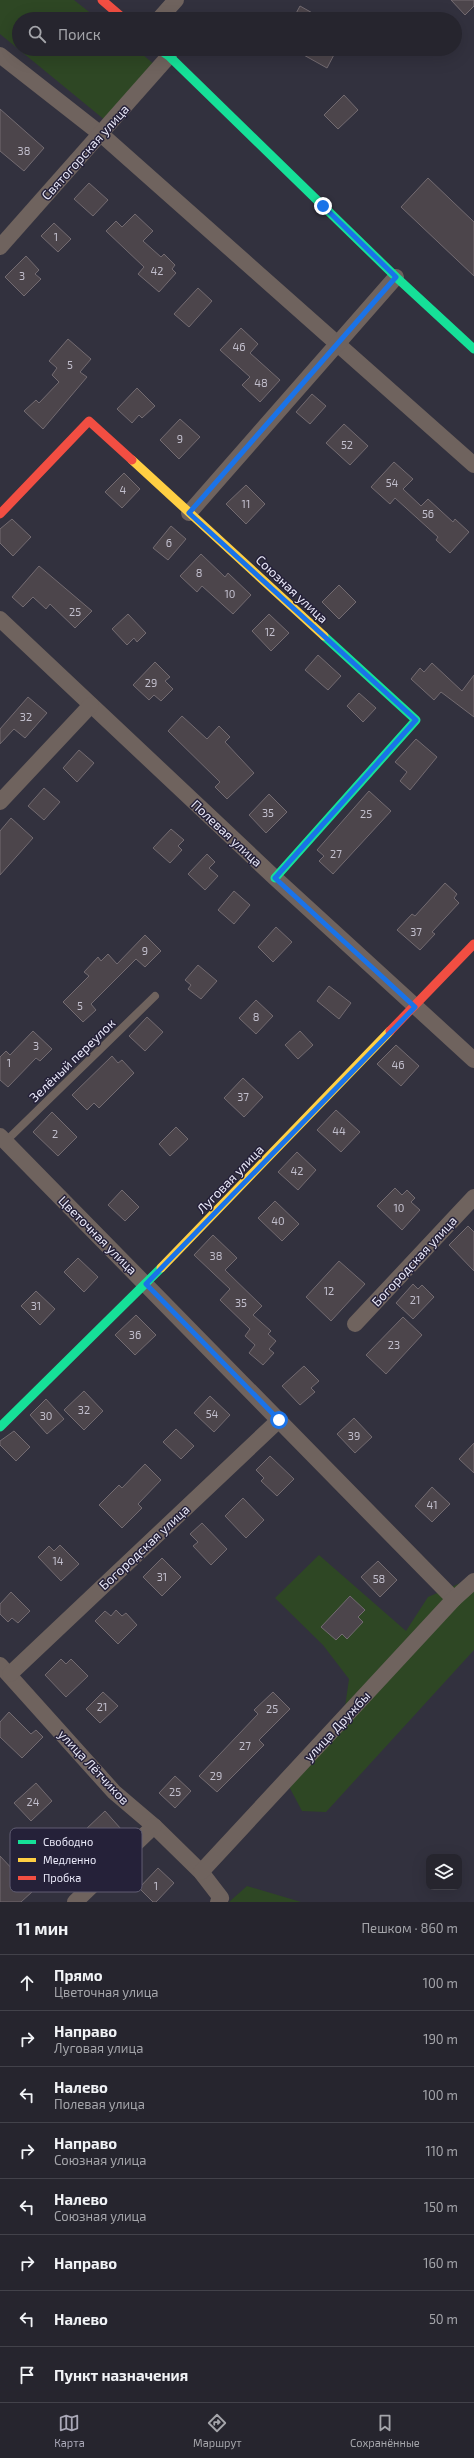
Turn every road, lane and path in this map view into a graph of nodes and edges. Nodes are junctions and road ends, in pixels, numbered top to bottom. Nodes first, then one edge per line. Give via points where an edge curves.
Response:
1 (102, 0) edge
2 (176, 0) edge
3 (116, 12) edge
4 (165, 12) edge
5 (0, 55) edge
6 (162, 56) edge
7 (167, 56) edge
8 (102, 135) junction
9 (0, 247) edge
10 (396, 277) junction
11 (336, 344) junction
12 (474, 348) edge
13 (474, 465) edge
14 (189, 513) junction
15 (0, 514) edge
16 (0, 618) edge
17 (91, 705) junction
18 (0, 802) edge
19 (275, 878) junction
20 (474, 944) edge
21 (155, 996) dead end
22 (415, 1007) junction
23 (474, 1060) edge
24 (3, 1139) edge
25 (474, 1197) edge
26 (146, 1284) junction
27 (354, 1324) dead end
28 (279, 1420) junction
29 (0, 1427) edge
30 (474, 1581) edge
31 (454, 1599) junction
32 (5, 1669) edge
33 (154, 1826) junction
34 (142, 1838) edge
35 (201, 1872) junction
36 (85, 1892) edge
37 (75, 1902) edge
38 (218, 1902) edge

1 - 3 street
2 - 4 street
5 - 8 street
6 - 8 street, Святогорская улица
7 - 10 street
8 - 9 street, Святогорская улица
8 - 11 street
10 - 11 street
10 - 12 street
11 - 13 street
11 - 14 street
14 - 15 street, Союзная улица via 89,421
14 - 19 street, Союзная улица via 416,720
16 - 17 street, Полевая улица
17 - 18 street
17 - 19 street, Полевая улица
19 - 22 street, Полевая улица
20 - 22 street, Луговая улица
21 - 24 lane, Зелёный переулок
22 - 23 street, Полевая улица
22 - 26 street, Луговая улица
24 - 26 street, Цветочная улица
25 - 27 street, Богородская улица
26 - 28 street, Цветочная улица
26 - 29 street, Луговая улица
28 - 31 street, Цветочная улица
28 - 32 street, Богородская улица
30 - 31 street, улица Дружбы
31 - 35 street, улица Дружбы
32 - 33 street, улица Лётчиков via 114,1792
33 - 34 street
33 - 35 street, улица Лётчиков
35 - 38 street, улица Лётчиков via 221,1898
36 - 37 street

